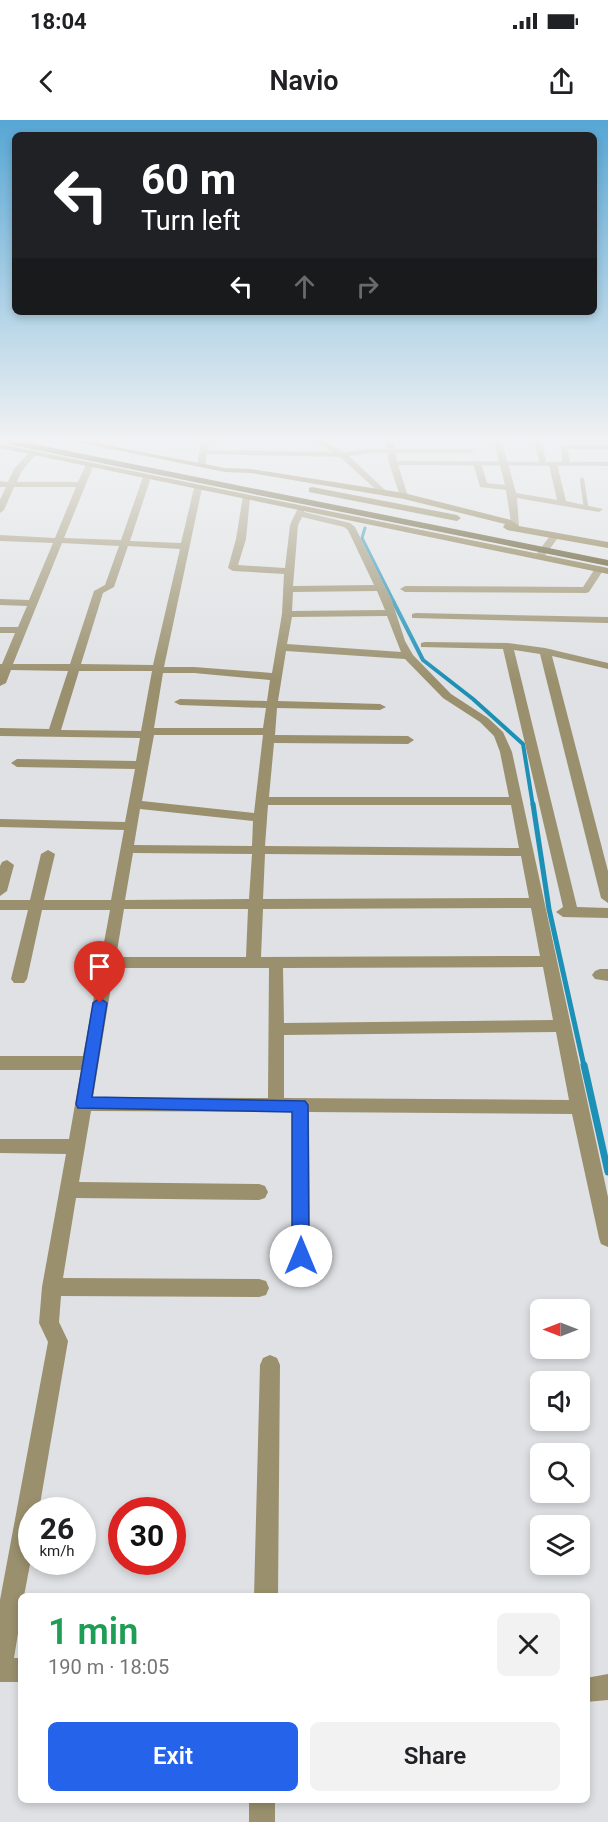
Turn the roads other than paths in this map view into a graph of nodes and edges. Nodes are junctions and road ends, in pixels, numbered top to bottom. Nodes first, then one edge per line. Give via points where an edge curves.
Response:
1 (66, 521) edge
2 (132, 521) edge
3 (191, 521) edge
4 (243, 521) edge
5 (296, 521) edge
6 (335, 521) edge
7 (356, 521) edge
8 (386, 521) edge
9 (436, 521) edge
10 (474, 521) edge
11 (506, 521) edge
12 (515, 521) edge
13 (516, 527) junction
14 (555, 535) junction
15 (0, 538) edge
16 (58, 542) junction
17 (124, 544) junction
18 (608, 545) edge
19 (186, 546) junction
20 (540, 556) junction
21 (608, 556) edge
22 (605, 568) edge
23 (290, 571) junction
24 (380, 588) junction
25 (289, 589) junction
26 (405, 589) dead end
27 (0, 602) edge
28 (33, 603) junction
29 (287, 614) junction
30 (390, 614) junction
31 (416, 616) dead end
32 (608, 620) edge
33 (0, 630) edge
34 (22, 630) junction
35 (425, 645) dead end
36 (508, 646) junction
37 (281, 647) junction
38 (545, 651) junction
39 (408, 656) junction
40 (4, 667) edge
41 (74, 667) junction
42 (158, 669) junction
43 (607, 669) edge
44 (275, 677) junction
45 (0, 683) edge
46 (180, 702) dead end
47 (272, 704) junction
48 (380, 707) dead end
49 (0, 732) edge
50 (54, 733) junction
51 (148, 733) junction
52 (270, 735) junction
53 (408, 741) dead end
54 (17, 763) dead end
55 (142, 765) junction
56 (263, 801) junction
57 (516, 801) junction
58 (135, 804) junction
59 (260, 818) junction
60 (0, 823) edge
61 (131, 826) junction
62 (127, 849) junction
63 (258, 850) junction
64 (526, 852) junction
65 (48, 854) dead end
66 (7, 865) dead end
67 (0, 891) edge
68 (608, 898) edge
69 (255, 903) junction
70 (537, 903) junction
71 (0, 905) edge
72 (37, 905) junction
73 (116, 905) junction
74 (608, 913) edge
75 (549, 961) junction
76 (276, 962) junction
77 (107, 963) junction
78 (253, 963) junction
79 (19, 979) dead end
80 (562, 1026) junction
81 (277, 1029) junction
82 (0, 1063) edge
83 (90, 1063) junction
84 (83, 1104) junction
85 (276, 1105) junction
86 (300, 1105) junction
87 (579, 1107) junction
88 (0, 1146) edge
89 (76, 1147) junction
90 (69, 1191) junction
91 (258, 1192) dead end
92 (608, 1238) edge
93 (301, 1256) dead end
94 (52, 1287) junction
95 (259, 1288) dead end
96 (270, 1365) dead end
97 (266, 1593) edge
98 (0, 1668) edge
99 (18, 1670) edge
100 (608, 1686) edge
101 (590, 1690) edge
102 (262, 1803) edge
103 (262, 1822) edge

1 - 16 street
2 - 17 street
3 - 19 street
4 - 23 street via 233,567
5 - 23 street
6 - 24 street via 352,529
7 - 20 main road
8 - 22 highway
9 - 21 highway
10 - 13 main road
11 - 13 main road
12 - 13 street
13 - 14 main road
14 - 18 main road
14 - 20 street
15 - 16 street
16 - 17 street
16 - 28 street
17 - 19 street
17 - 41 street via 109,587 99,591
19 - 42 street
20 - 22 main road
22 - 26 street via 586,590
23 - 25 street
24 - 25 street
24 - 30 street
25 - 29 street
27 - 28 street
28 - 34 street
29 - 30 street
29 - 37 street
30 - 39 street
31 - 32 street
33 - 34 street
34 - 40 street
35 - 36 street
36 - 38 street
36 - 74 street via 567,912
37 - 39 street
37 - 44 street
38 - 43 street
38 - 68 street
39 - 57 street via 447,696 499,735
40 - 41 street
40 - 45 street
41 - 42 street
41 - 50 street
42 - 44 street
42 - 51 street
44 - 47 street
46 - 47 street
47 - 48 street
47 - 52 street
49 - 50 street
50 - 51 street
51 - 52 street
51 - 55 street
52 - 53 street
52 - 56 street
54 - 55 street
55 - 58 street
56 - 57 street
56 - 59 street
57 - 64 street
58 - 59 street
58 - 61 street
59 - 63 street
60 - 61 street
61 - 62 street
62 - 63 street
62 - 73 street
63 - 64 street
63 - 69 street
64 - 70 street
65 - 72 street
66 - 67 street
69 - 70 street
69 - 73 street
69 - 78 street
70 - 75 street
71 - 72 street
72 - 73 street
72 - 79 street
73 - 77 street
75 - 76 street
75 - 80 street
76 - 78 street
76 - 81 street
77 - 78 street
77 - 83 street
80 - 81 street
80 - 87 street
81 - 85 street
82 - 83 street
83 - 84 street
84 - 85 street
84 - 89 street
85 - 86 street
86 - 87 street
86 - 93 street
87 - 92 street
88 - 89 street
89 - 90 street
90 - 91 street
90 - 94 street
94 - 95 street
94 - 98 street via 49,1323 58,1341
96 - 97 street
98 - 99 street
100 - 101 street
102 - 103 street

